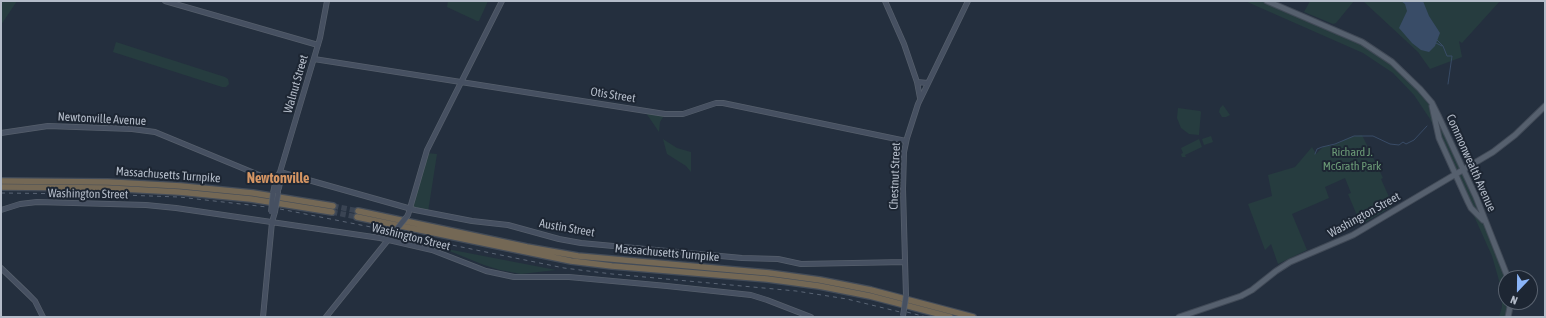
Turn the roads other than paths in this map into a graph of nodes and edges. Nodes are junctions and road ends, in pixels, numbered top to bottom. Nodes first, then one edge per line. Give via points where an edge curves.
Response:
1 (164, 1) edge
2 (327, 1) edge
3 (502, 1) edge
4 (885, 1) edge
5 (968, 1) edge
6 (1267, 1) edge
7 (318, 45) junction
8 (314, 59) junction
9 (462, 82) junction
10 (916, 82) junction
11 (928, 83) junction
12 (920, 98) junction
13 (1432, 103) junction
14 (1545, 106) edge
15 (1, 133) edge
16 (906, 141) junction
17 (1463, 170) junction
18 (280, 172) junction
19 (1456, 174) junction
20 (1, 181) edge
21 (276, 182) junction
22 (1, 187) edge
23 (276, 193) junction
24 (411, 208) junction
25 (1, 210) edge
26 (272, 222) junction
27 (1490, 231) junction
28 (388, 240) junction
29 (905, 262) junction
30 (1, 268) edge
31 (1505, 270) edge
32 (903, 316) edge
33 (43, 317) edge
34 (263, 317) edge
35 (326, 317) edge
36 (811, 317) edge
37 (950, 317) edge
38 (972, 317) edge
39 (977, 317) edge
40 (1179, 317) edge

1 - 7 main road
2 - 7 main road, Walnut Street
3 - 9 main road
4 - 10 main road via 906,49
5 - 11 main road, Chestnut Street
6 - 13 main road, Commonwealth Avenue via 1373,49 1405,73
7 - 8 main road, Walnut Street
8 - 9 main road, Otis Street
8 - 18 main road, Walnut Street
9 - 16 main road, Otis Street via 673,115 719,102
9 - 24 main road via 426,153
10 - 11 main road
10 - 12 main road
11 - 12 main road, Chestnut Street
12 - 16 main road, Chestnut Street
13 - 17 main road, Commonwealth Avenue
13 - 19 main road, Commonwealth Avenue via 1440,138
14 - 17 main road, Washington Street via 1499,148
15 - 21 main road, Newtonville Avenue via 48,126 151,131
16 - 29 main road, Chestnut Street via 903,189
17 - 19 main road, Washington Street
17 - 27 main road, Commonwealth Avenue
18 - 21 main road, Walnut Street
18 - 23 main road, Walnut Street via 281,178
18 - 24 main road, Austin Street
19 - 27 main road, Commonwealth Avenue via 1471,208
19 - 40 main road, Washington Street via 1353,235 1290,262 1242,296
20 - 22 highway, Massachusetts Turnpike via 113,182 181,186 253,193 332,209 173,191
21 - 23 main road, Walnut Street
23 - 26 main road, Walnut Street, bridge via 270,218
24 - 28 main road, bridge
24 - 29 main road, Austin Street via 472,221 508,225 581,243 778,259 801,264
25 - 26 main road, Washington Street via 32,202 146,205
26 - 28 main road, Washington Street
26 - 34 main road, Walnut Street
27 - 31 main road, Commonwealth Avenue
28 - 35 main road
28 - 36 main road, Washington Street via 432,250 504,276 569,277 743,294 762,298
29 - 32 main road, Chestnut Street, bridge via 906,296
30 - 33 main road via 35,301
37 - 38 highway, Massachusetts Turnpike via 819,286 571,261 358,214 573,255 820,280 871,290
38 - 39 highway, Massachusetts Turnpike

